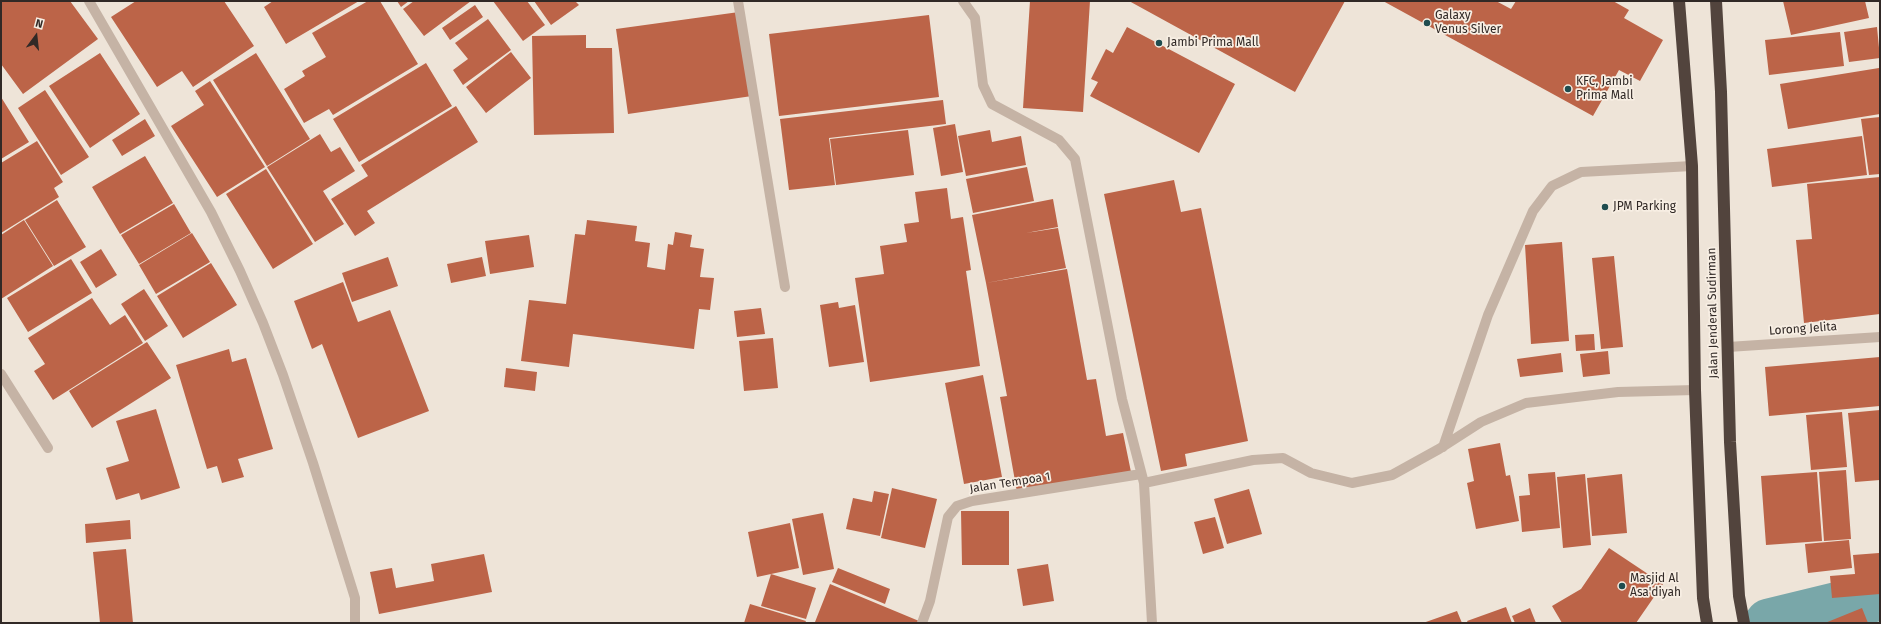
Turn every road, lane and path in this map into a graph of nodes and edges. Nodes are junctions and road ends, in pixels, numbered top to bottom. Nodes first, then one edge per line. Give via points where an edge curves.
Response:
1 (738, 1) edge
2 (963, 1) edge
3 (1679, 1) edge
4 (1716, 1) edge
5 (93, 3) edge
6 (1692, 166) junction
7 (785, 287) dead end
8 (1880, 337) edge
9 (1728, 347) junction
10 (1, 374) edge
11 (1695, 390) junction
12 (1443, 447) junction
13 (48, 448) dead end
14 (1143, 479) junction
15 (355, 623) edge
16 (922, 623) edge
17 (1152, 623) edge
18 (1707, 623) edge
19 (1744, 623) edge

1 - 7 street
2 - 14 street via 975,18 983,85 992,104 1058,140 1075,159 1122,399
3 - 6 highway, Jalan Jenderal Sudirman
4 - 9 highway, Jalan Jenderal Sudirman
5 - 15 street via 211,212 263,323 308,449 355,598
6 - 11 highway, Jalan Jenderal Sudirman
6 - 12 street via 1581,172 1552,186 1533,211 1488,315
8 - 9 street, Lorong Jelita
9 - 19 highway, Jalan Jenderal Sudirman via 1730,442 1739,596
10 - 13 street
11 - 12 street, Jalan Tempoa 1 via 1618,392 1526,403 1481,422
11 - 18 highway, Jalan Jenderal Sudirman via 1703,598
12 - 14 street, Jalan Tempoa 1 via 1392,475 1352,483 1311,473 1283,458 1253,460
14 - 16 street, Jalan Tempoa 1 via 972,501 957,506 948,517 930,601
14 - 17 street

